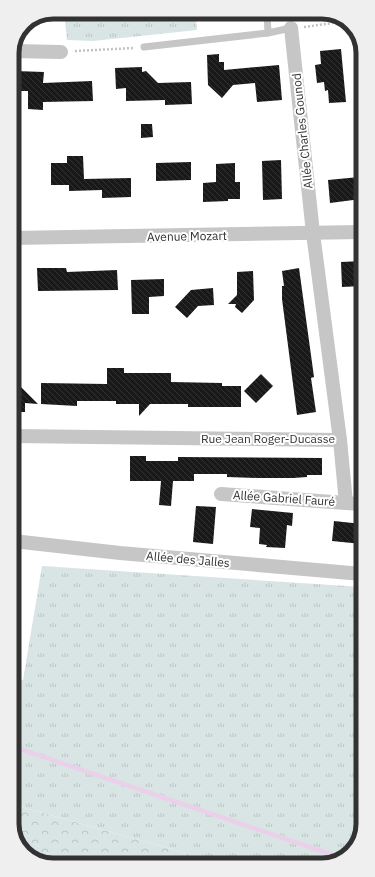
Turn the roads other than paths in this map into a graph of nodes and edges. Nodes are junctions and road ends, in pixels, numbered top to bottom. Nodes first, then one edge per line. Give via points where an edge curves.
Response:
1 (267, 19) edge
2 (291, 28) joint
3 (268, 33) junction
4 (144, 47) road end
5 (19, 51) edge
6 (61, 52) road end
7 (356, 232) edge
8 (313, 234) junction
9 (19, 238) edge
10 (19, 436) edge
11 (340, 440) junction
12 (221, 494) dead end
13 (346, 503) junction
14 (356, 504) edge
15 (19, 542) edge
16 (356, 573) edge

1 - 3 lane
2 - 3 lane
2 - 8 street, Allée Charles Gounod
3 - 4 lane
5 - 6 street
7 - 8 street, Avenue Mozart
8 - 9 street, Avenue Mozart
8 - 11 street, Rue Jean Roger-Ducasse
10 - 11 street, Rue Jean Roger-Ducasse
11 - 13 street, Allée Gabriel Fauré
12 - 13 street, Allée Gabriel Fauré
13 - 14 street, Allée Gabriel Fauré
15 - 16 street, Allée des Jalles

